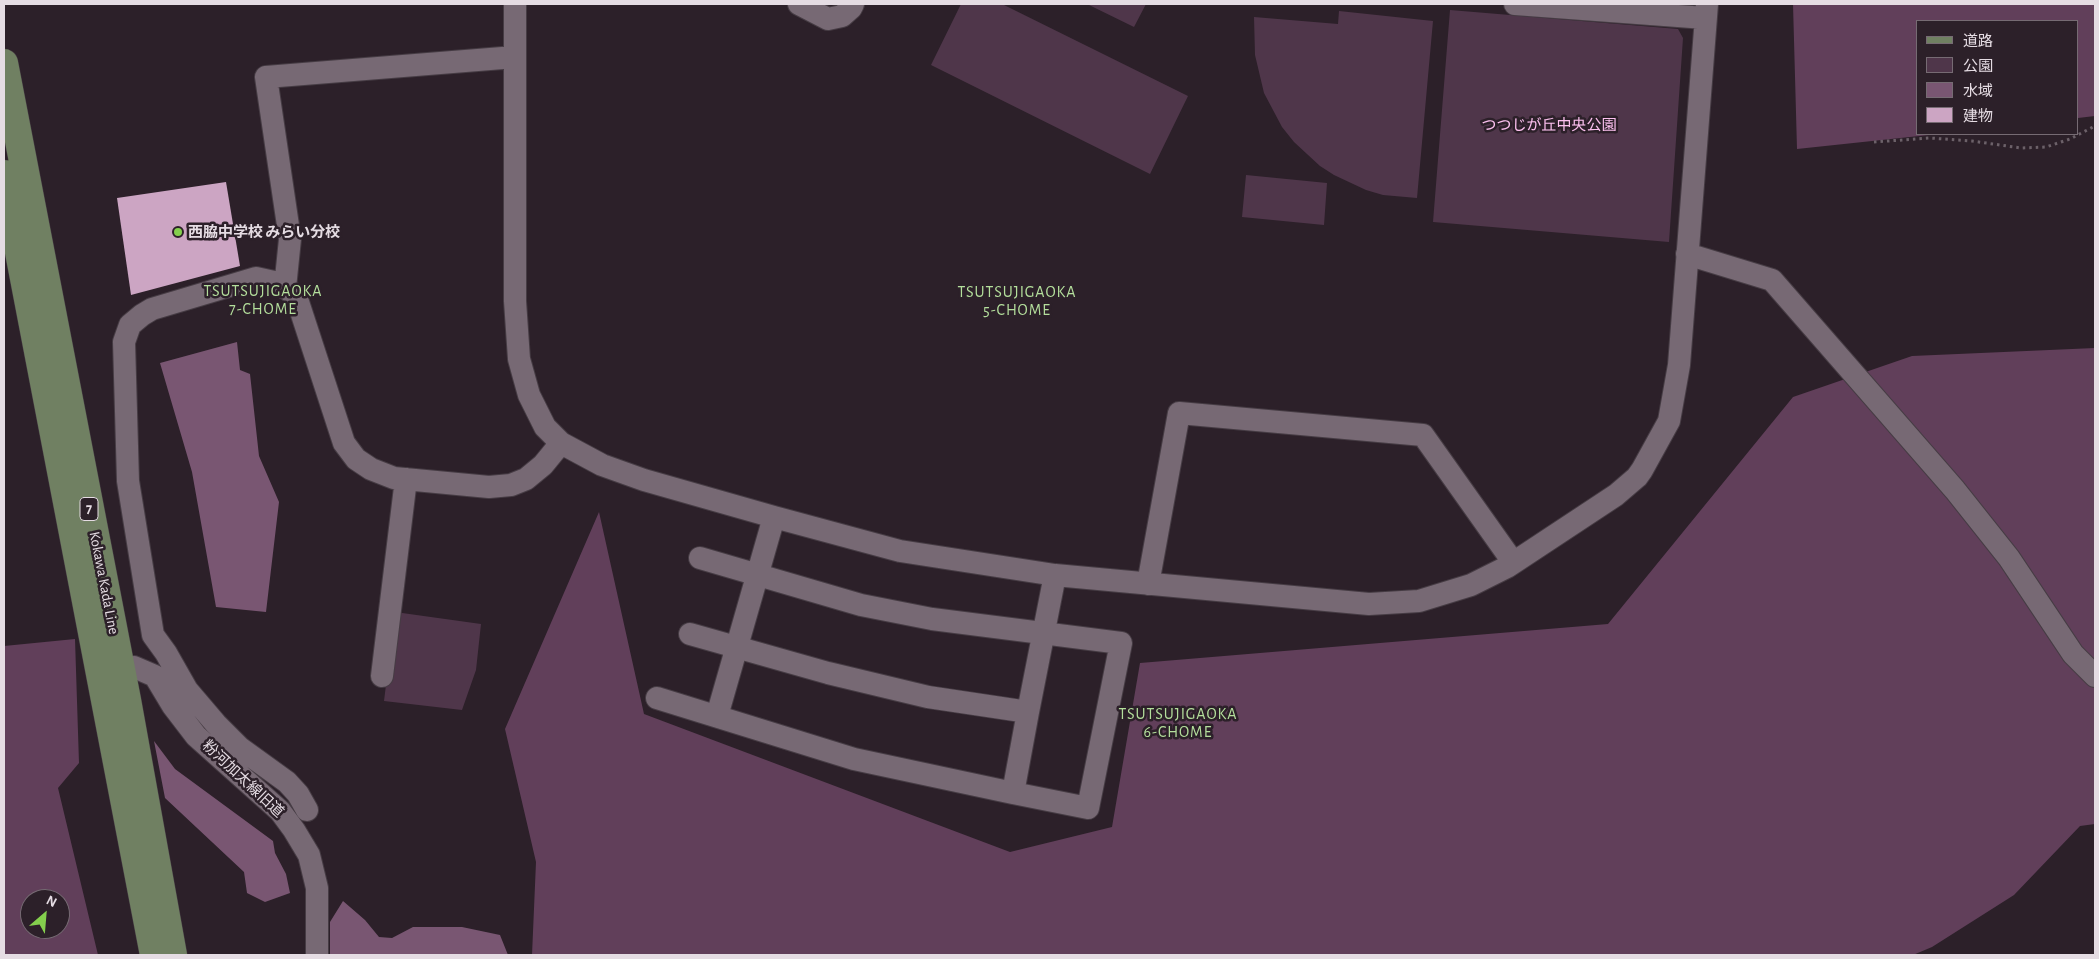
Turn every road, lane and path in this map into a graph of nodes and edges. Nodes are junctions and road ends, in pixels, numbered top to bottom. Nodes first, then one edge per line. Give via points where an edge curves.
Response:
1 (515, 4) edge
2 (799, 4) edge
3 (852, 4) edge
4 (1515, 4) edge
5 (1644, 9) edge
6 (1706, 11) edge
7 (515, 57) junction
8 (4, 63) edge
9 (2095, 126) edge
10 (2079, 134) edge
11 (2078, 135) edge
12 (1874, 142) dead end
13 (4, 174) edge
14 (1687, 254) junction
15 (285, 288) junction
16 (561, 443) junction
17 (406, 479) junction
18 (774, 517) junction
19 (700, 558) dead end
20 (1513, 562) junction
21 (757, 575) junction
22 (1055, 575) junction
23 (1148, 584) junction
24 (1044, 633) junction
25 (690, 634) dead end
26 (736, 647) junction
27 (121, 669) junction
28 (382, 676) dead end
29 (2095, 676) edge
30 (657, 698) dead end
31 (1028, 712) junction
32 (717, 716) junction
33 (1013, 793) junction
34 (307, 810) dead end
35 (154, 955) edge
36 (173, 955) edge
37 (316, 955) edge

1 - 7 street
2 - 3 street via 828,19 842,16
4 - 5 street
5 - 6 street
6 - 14 street
7 - 15 street via 266,77 290,239
7 - 16 street via 515,301 519,359 529,395 545,427
8 - 27 main road, Kokawa Kada Line / 7
9 - 10 path
11 - 12 path via 2046,147 2021,148 1930,138
13 - 35 main road, Kokawa Kada Line / 7
14 - 20 street via 1679,365 1669,421 1642,470 1616,495
14 - 29 street via 1772,280 1955,490 2009,558 2073,654
15 - 17 street via 297,299 344,443 356,459 371,469
15 - 34 street via 256,278 152,309 130,325 124,342 128,481 153,635 187,690 216,724 240,748 287,782
16 - 17 street via 526,479 510,485 489,487
16 - 18 street via 602,465 635,477
17 - 28 street
18 - 21 street
18 - 22 street via 900,551
19 - 21 street
20 - 23 street via 1471,585 1419,601 1369,604
20 - 23 street via 1423,435 1179,413
21 - 24 street via 862,605 932,619
21 - 26 street
22 - 23 street
22 - 24 street
24 - 31 street
24 - 33 street via 1121,643 1088,808
25 - 26 street
26 - 31 street via 928,697
26 - 32 street
27 - 36 main road, Kokawa Kada Line / 7
27 - 37 street, 粉河加太線旧道 via 134,667 155,676 196,736 280,811 294,830 309,855 317,888
30 - 32 street
31 - 33 street
32 - 33 street via 854,759

